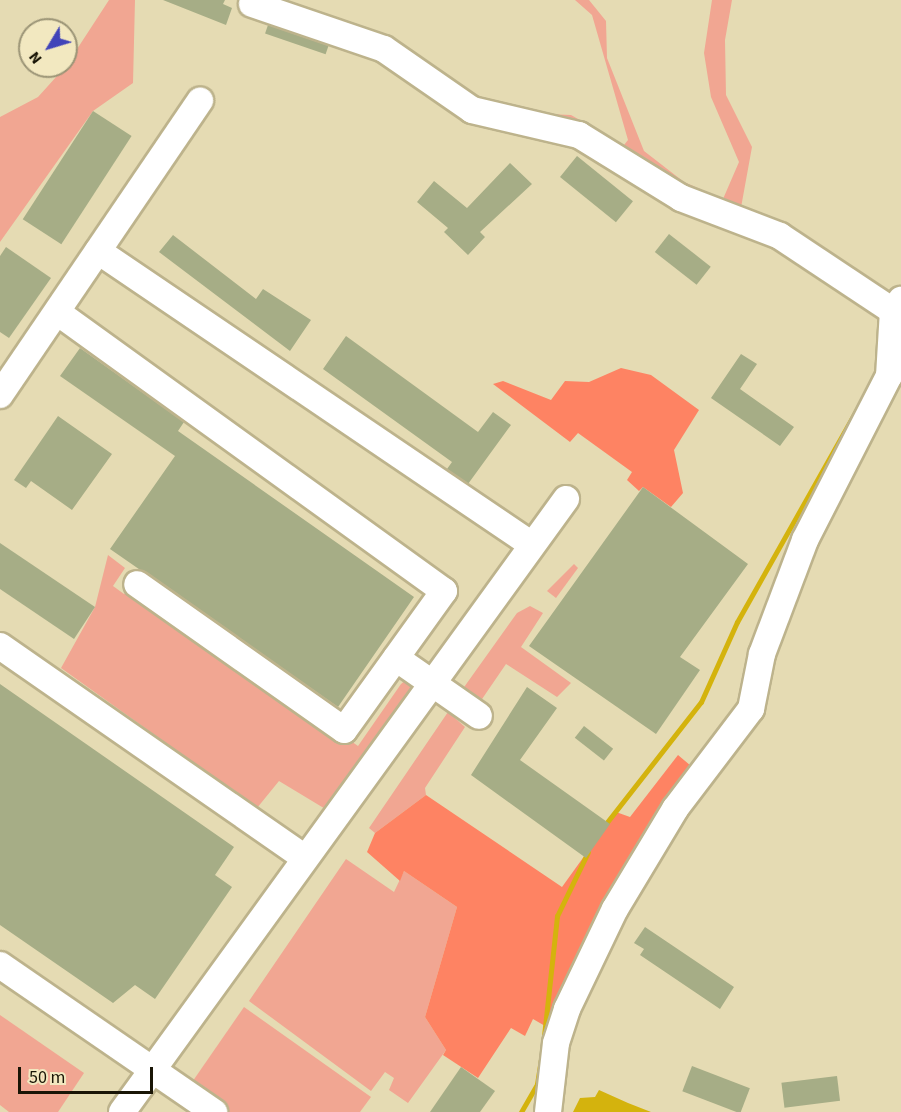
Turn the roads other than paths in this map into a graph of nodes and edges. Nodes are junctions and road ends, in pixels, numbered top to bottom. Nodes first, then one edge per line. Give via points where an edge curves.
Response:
1 (252, 4) dead end
2 (200, 101) dead end
3 (98, 251) junction
4 (897, 306) edge
5 (57, 312) junction
6 (0, 395) edge
7 (566, 499) dead end
8 (532, 545) junction
9 (137, 584) dead end
10 (0, 646) edge
11 (396, 658) junction
12 (432, 684) junction
13 (479, 716) dead end
14 (305, 858) junction
15 (0, 965) edge
16 (152, 1070) junction
17 (122, 1112) edge
18 (214, 1112) edge
19 (548, 1112) edge

1 - 4 street via 384,49 472,110 579,135 681,198 780,236
2 - 3 street
3 - 5 street
3 - 8 street
4 - 19 street via 889,376 805,540 762,654 751,709 675,809 615,909 563,1020
5 - 6 street
5 - 11 street via 444,591
7 - 8 street
8 - 12 street
9 - 11 street via 344,730
10 - 14 street
11 - 12 street
12 - 13 street
12 - 14 street
14 - 16 street
15 - 16 street
16 - 17 street
16 - 18 street

